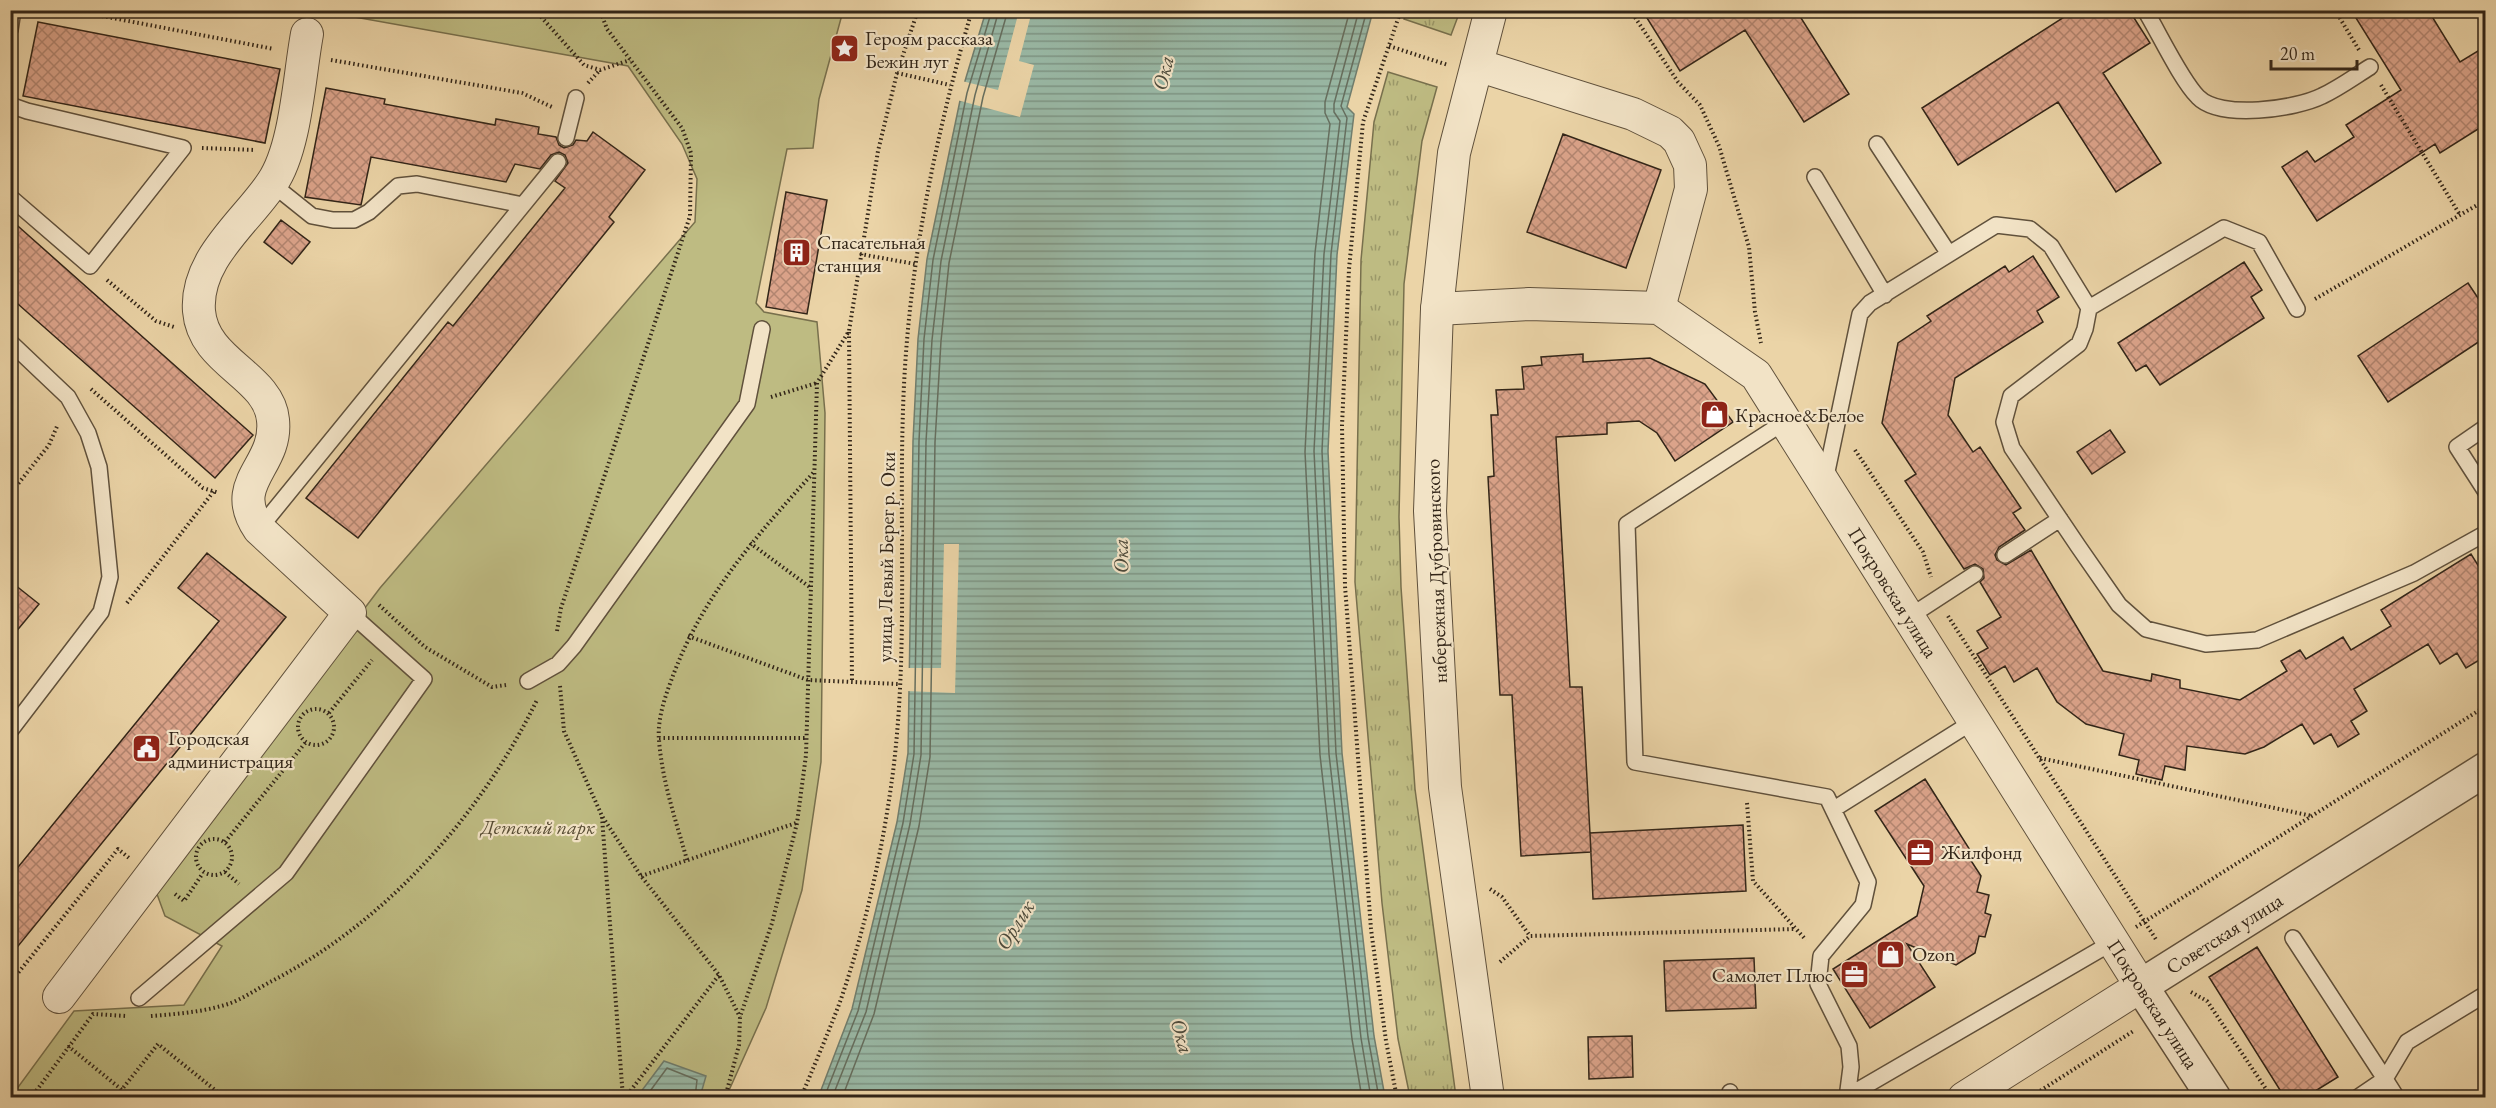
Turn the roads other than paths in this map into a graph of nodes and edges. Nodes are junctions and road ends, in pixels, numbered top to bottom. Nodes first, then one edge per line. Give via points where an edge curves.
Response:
1 (13, 10) edge
2 (1491, 10) edge
3 (2145, 10) edge
4 (10, 30) edge
5 (307, 34) dead end
6 (1467, 67) junction
7 (2370, 67) road end
8 (576, 98) dead end
9 (10, 105) edge
10 (566, 138) dead end
11 (1877, 144) dead end
12 (558, 162) dead end
13 (1815, 177) dead end
14 (272, 184) junction
15 (10, 197) edge
16 (523, 205) junction
17 (1949, 255) junction
18 (1885, 295) junction
19 (1659, 308) junction
20 (2089, 308) junction
21 (1437, 309) junction
22 (2297, 309) road end
23 (762, 330) dead end
24 (10, 342) edge
25 (1786, 421) junction
26 (2486, 427) edge
27 (1825, 484) junction
28 (2486, 492) edge
29 (2060, 519) junction
30 (259, 529) junction
31 (2486, 533) edge
32 (2005, 555) dead end
33 (1975, 574) dead end
34 (351, 613) junction
35 (1909, 617) junction
36 (528, 681) dead end
37 (1974, 721) junction
38 (10, 731) edge
39 (2486, 769) edge
40 (1834, 810) junction
41 (2294, 938) dead end
42 (2113, 942) junction
43 (2141, 986) junction
44 (2484, 995) edge
45 (59, 997) dead end
46 (139, 998) dead end
47 (2385, 1079) junction
48 (1847, 1097) edge
49 (1488, 1098) edge
50 (1964, 1098) edge
51 (2214, 1098) edge
52 (2357, 1098) edge
53 (2397, 1098) edge

1 - 4 lane
2 - 6 street, набережная Дубровинского
3 - 7 lane via 2199,99 2223,108 2295,105 2322,96
5 - 14 street via 285,160
6 - 19 street via 1633,114 1670,132 1679,141 1690,165 1691,189
6 - 21 street, набережная Дубровинского
8 - 10 lane
9 - 15 lane via 183,148 90,266
11 - 17 lane
12 - 16 lane
13 - 18 lane
14 - 16 lane via 312,216 333,220 354,220 398,186 417,184
14 - 30 street via 221,247 203,279 199,295 206,337 260,390 272,408 275,435 252,480 247,500 250,516
16 - 30 lane
17 - 18 lane
17 - 20 lane via 1996,225 2030,229 2051,246
18 - 27 lane via 1860,314 1855,325
19 - 21 street via 1529,304
19 - 25 street, Покровская улица via 1756,375
20 - 22 lane via 2224,228 2259,242
20 - 29 lane via 2079,344 2011,396 2004,422 2012,448
21 - 49 street, набережная Дубровинского via 1430,511 1445,787
23 - 36 lane via 747,404 574,646 558,664
24 - 38 lane via 68,397 88,433 99,467 110,577 101,612
25 - 27 street, Покровская улица
25 - 40 lane via 1627,524 1635,762 1827,797
26 - 28 lane via 2457,447
27 - 35 street, Покровская улица
29 - 31 lane via 2119,605 2146,629 2206,644 2257,640 2414,573
29 - 32 lane
30 - 34 street
33 - 35 lane
34 - 45 street
34 - 46 lane via 424,679 286,873
35 - 37 street, Покровская улица
37 - 40 lane
37 - 42 street, Покровская улица
39 - 43 street, Советская улица
40 - 48 lane via 1868,882 1863,905 1821,956 1818,984 1849,1046
41 - 47 lane
42 - 43 street, Покровская улица
42 - 48 lane
43 - 50 street, Советская улица
43 - 51 street, Покровская улица
44 - 47 lane via 2407,1042
47 - 52 lane
47 - 53 lane

